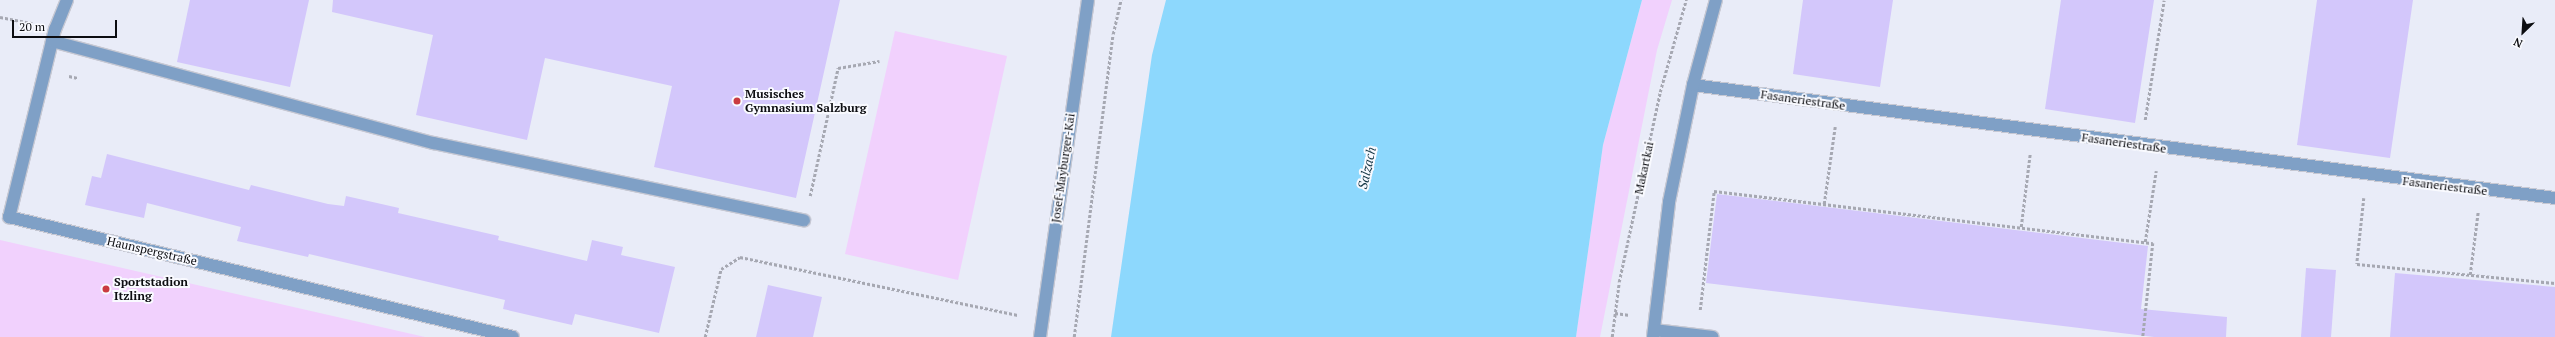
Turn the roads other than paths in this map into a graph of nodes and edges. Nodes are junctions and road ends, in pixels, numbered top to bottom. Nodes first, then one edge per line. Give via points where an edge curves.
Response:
1 (67, 0) edge
2 (1088, 0) edge
3 (1716, 0) edge
4 (52, 41) junction
5 (1693, 85) junction
6 (2555, 198) edge
7 (5, 216) edge
8 (804, 220) road end
9 (1654, 329) edge
10 (513, 337) edge
11 (1040, 337) edge
12 (1713, 337) edge

1 - 4 street, Haunspergstraße
2 - 11 street, Josef-Mayburger-Kai
3 - 5 street
4 - 7 street, Haunspergstraße
4 - 8 street via 434,142
5 - 6 street, Fasaneriestraße via 2367,176
5 - 9 street via 1669,202
7 - 10 street, Haunspergstraße
9 - 12 street

